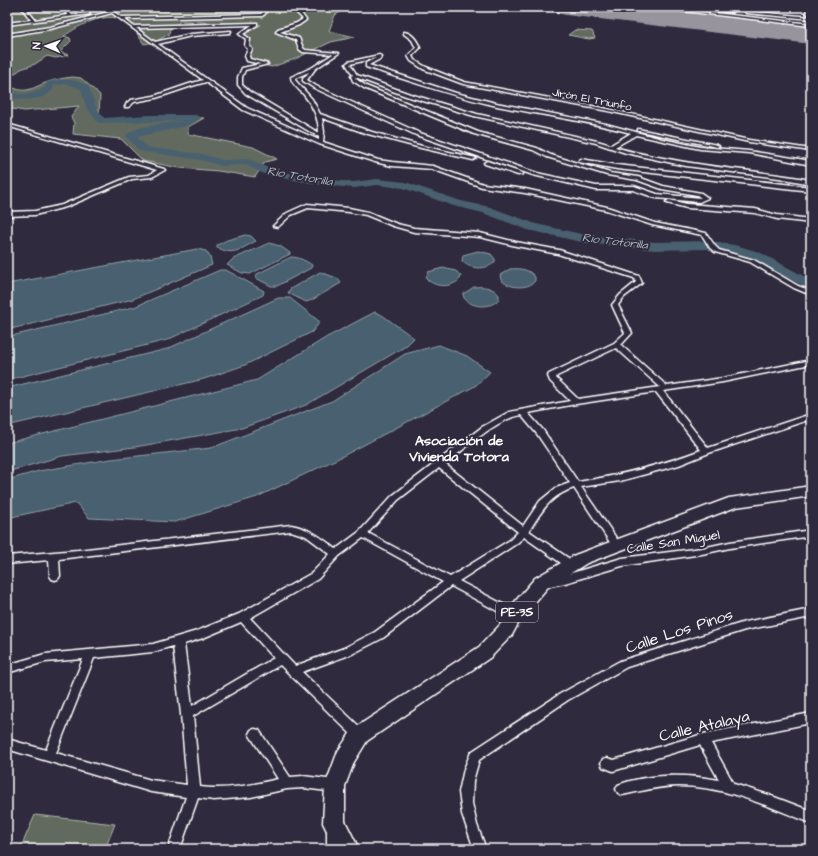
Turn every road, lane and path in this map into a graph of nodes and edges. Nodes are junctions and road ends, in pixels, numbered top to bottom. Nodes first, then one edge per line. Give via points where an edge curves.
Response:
1 (23, 7) edge
2 (62, 7) edge
3 (105, 7) edge
4 (274, 7) edge
5 (291, 7) edge
6 (304, 7) edge
7 (650, 7) edge
8 (697, 7) edge
9 (738, 7) edge
10 (808, 7) edge
11 (113, 12) junction
12 (810, 13) edge
13 (71, 16) junction
14 (790, 16) junction
15 (122, 18) junction
16 (811, 18) edge
17 (34, 21) junction
18 (793, 22) junction
19 (811, 23) edge
20 (7, 24) edge
21 (132, 27) junction
22 (230, 32) dead end
23 (405, 33) dead end
24 (7, 35) edge
25 (155, 43) junction
26 (314, 68) junction
27 (355, 76) junction
28 (206, 81) junction
29 (127, 106) dead end
30 (318, 115) junction
31 (598, 123) junction
32 (7, 125) edge
33 (636, 133) junction
34 (322, 137) junction
35 (321, 144) junction
36 (611, 147) junction
37 (539, 150) junction
38 (811, 150) edge
39 (749, 152) junction
40 (811, 163) edge
41 (535, 174) junction
42 (811, 182) edge
43 (811, 189) edge
44 (656, 196) junction
45 (7, 214) edge
46 (811, 221) edge
47 (276, 226) dead end
48 (811, 293) edge
49 (617, 345) junction
50 (811, 362) edge
51 (661, 389) junction
52 (576, 402) junction
53 (523, 412) junction
54 (811, 416) edge
55 (706, 451) junction
56 (439, 464) junction
57 (574, 485) junction
58 (811, 491) edge
59 (524, 532) junction
60 (811, 533) edge
61 (362, 534) junction
62 (616, 545) junction
63 (336, 554) junction
64 (54, 556) junction
65 (7, 560) edge
66 (571, 565) junction
67 (55, 576) dead end
68 (451, 580) junction
69 (541, 583) junction
70 (811, 613) edge
71 (514, 615) junction
72 (243, 617) junction
73 (178, 641) junction
74 (90, 655) junction
75 (281, 659) junction
76 (7, 669) edge
77 (295, 670) junction
78 (187, 714) junction
79 (811, 718) edge
80 (255, 734) dead end
81 (360, 735) junction
82 (703, 739) junction
83 (7, 744) edge
84 (49, 756) junction
85 (607, 763) dead end
86 (287, 783) junction
87 (335, 786) junction
88 (622, 788) dead end
89 (730, 789) junction
90 (194, 792) junction
91 (811, 817) edge
92 (334, 823) junction
93 (174, 849) edge
94 (333, 849) edge
95 (348, 849) edge
96 (480, 849) edge

1 - 17 street
2 - 13 street
3 - 11 street
4 - 5 street
4 - 15 street via 265,9 262,14
6 - 26 street via 299,14 305,18 298,24 278,32 298,39 301,50 337,53
7 - 18 street
8 - 14 street
9 - 12 street
10 - 12 street
11 - 13 street
11 - 15 street
11 - 24 street via 50,28
13 - 17 street
14 - 16 street
14 - 18 street
15 - 21 street
17 - 20 street
18 - 19 street
21 - 25 street
21 - 34 street via 256,24 241,34 248,40 248,60 266,64 243,69 240,85 248,93
22 - 25 street via 191,35
23 - 38 street, Jirón El Triunfo via 414,39 418,48 410,56 412,61 463,83 608,110 749,141
25 - 28 street
26 - 30 street via 293,77 293,80 315,107
26 - 41 street via 305,78 314,87 418,134
27 - 31 street via 349,63 379,56 367,66 455,94
27 - 36 street via 476,116 579,137
27 - 37 street via 352,78 365,87 443,121
28 - 29 street via 185,85 154,98 132,102
28 - 35 street via 245,109
30 - 34 street via 322,125
30 - 41 street via 421,147 466,156 514,172
31 - 33 street
31 - 39 street
32 - 45 street via 162,170 150,176 131,178 64,206 34,213
33 - 36 street
33 - 39 street via 700,148
34 - 35 street
35 - 48 street via 377,161 433,168 482,185 525,191 607,209 654,224 704,234 709,237 712,248 717,251 752,261
36 - 42 street via 686,164
37 - 43 street via 588,163
37 - 44 street via 588,168 699,194 705,198 699,200
39 - 40 street
41 - 44 street via 596,188 634,188
44 - 46 street via 661,200 687,206 750,210 777,217
47 - 49 street via 289,214 307,206 349,210 414,230 480,235 559,252 637,277 639,283 615,305 629,333
49 - 51 street
49 - 52 street via 552,376
50 - 51 street via 723,380
51 - 52 street
51 - 55 street
52 - 53 street
53 - 56 street via 512,414 485,429
53 - 57 street via 540,432
54 - 55 street
55 - 57 street via 676,463 627,476
56 - 59 street
56 - 61 street via 395,498
57 - 59 street via 559,490 543,503
57 - 62 street
58 - 62 highway, PE-3S via 734,502
59 - 66 street
59 - 68 street
60 - 69 street, Calle San Miguel via 622,562 565,579
61 - 63 street
61 - 68 street
62 - 66 highway, PE-3S
63 - 64 street via 307,532 300,528 291,528 189,538
63 - 72 street via 315,576
64 - 65 street
64 - 67 street
66 - 69 highway, PE-3S
68 - 71 street
68 - 77 street via 380,635 348,651
69 - 71 highway, PE-3S
70 - 96 street, Calle Los Pinos via 745,626 624,664 564,697 475,756 465,786 466,805
71 - 81 highway, PE-3S via 506,630 485,652
72 - 73 street
72 - 75 street
73 - 74 street via 153,648
73 - 78 street
74 - 76 street via 45,658
74 - 84 street
75 - 77 street
75 - 78 street
77 - 81 street
78 - 90 street
79 - 82 street, Calle Atalaya
80 - 86 street
81 - 87 highway, PE-3S via 345,758
82 - 85 street, Calle Atalaya via 613,766
82 - 89 street
83 - 84 street
84 - 90 street via 151,786
86 - 87 street via 304,782
86 - 90 street via 251,791 214,794
87 - 92 highway, PE-3S
88 - 89 street via 697,782
89 - 91 street
90 - 93 street
92 - 94 street
92 - 95 highway, PE-3S

